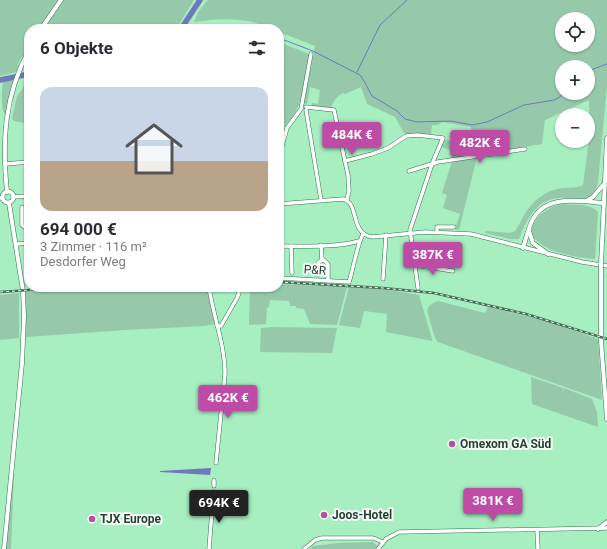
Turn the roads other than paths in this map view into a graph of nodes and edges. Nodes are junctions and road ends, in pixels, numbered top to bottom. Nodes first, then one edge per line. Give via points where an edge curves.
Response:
1 (61, 0) edge
2 (44, 24) edge
3 (311, 54) dead end
4 (24, 60) edge
5 (304, 108) junction
6 (284, 138) edge
7 (607, 138) edge
8 (525, 149) dead end
9 (24, 162) edge
10 (345, 162) junction
11 (5, 164) junction
12 (432, 164) junction
13 (409, 171) dead end
14 (604, 183) junction
15 (354, 187) dead end
16 (349, 188) junction
17 (7, 192) junction
18 (24, 196) edge
19 (13, 197) junction
20 (1, 198) edge
21 (321, 200) junction
22 (347, 200) junction
23 (585, 202) junction
24 (8, 203) junction
25 (603, 203) junction
26 (284, 204) edge
27 (22, 206) dead end
28 (24, 227) edge
29 (454, 227) dead end
30 (529, 229) junction
31 (437, 232) junction
32 (410, 233) junction
33 (363, 234) junction
34 (386, 235) junction
35 (359, 241) junction
36 (24, 243) edge
37 (16, 244) junction
38 (321, 245) junction
39 (284, 246) edge
40 (291, 246) junction
41 (523, 248) junction
42 (548, 254) junction
43 (322, 260) junction
44 (415, 265) junction
45 (607, 266) edge
46 (453, 271) dead end
47 (292, 273) dead end
48 (318, 275) dead end
49 (284, 278) edge
50 (383, 279) dead end
51 (328, 281) junction
52 (418, 288) dead end
53 (210, 292) edge
54 (239, 292) edge
55 (217, 326) junction
56 (607, 419) edge
57 (216, 463) dead end
58 (214, 480) dead end
59 (214, 486) tunnel mouth
60 (213, 498) tunnel mouth
61 (607, 522) edge
62 (607, 528) edge
63 (598, 529) junction
64 (537, 530) junction
65 (383, 542) junction
66 (4, 548) edge
67 (209, 549) edge
68 (304, 549) edge
69 (378, 549) edge
70 (538, 549) edge

1 - 2 main road
3 - 5 street
4 - 11 main road via 15,82 6,119
5 - 6 street via 287,128
5 - 10 street via 334,110
5 - 21 street
7 - 14 main road
8 - 12 street
9 - 11 street
10 - 12 street via 388,148 406,136 418,135 443,138
10 - 16 street
11 - 17 main road
12 - 13 street
12 - 32 street
14 - 23 main road via 593,197
14 - 25 main road
15 - 16 street
16 - 22 street
17 - 19 main road
17 - 20 main road
18 - 19 street
19 - 24 main road
20 - 24 main road
21 - 22 street
21 - 26 street
22 - 33 street
23 - 25 main road
23 - 30 main road via 551,203 536,215
24 - 37 main road
25 - 56 main road, bridge via 600,277
27 - 28 street
29 - 31 street via 437,227
30 - 41 main road
30 - 42 main road via 533,243
31 - 32 street
31 - 41 street via 471,234
32 - 34 street
32 - 44 street
33 - 34 street via 372,237
33 - 35 street
34 - 50 street
35 - 38 street
35 - 51 street, P&R via 349,282
36 - 37 street
37 - 66 main road via 23,290 23,339
38 - 40 street
38 - 43 street
39 - 40 street
40 - 47 street
41 - 42 street
42 - 45 street
43 - 48 street via 318,263
43 - 51 street via 328,264
44 - 46 street
44 - 52 street
49 - 51 street, P&R
53 - 55 street
54 - 55 street via 221,326
55 - 57 street via 224,353 225,374
58 - 59 street
60 - 67 street
61 - 63 main road
62 - 63 street
63 - 64 street
64 - 65 street via 399,532
64 - 70 street
65 - 68 street via 373,538 322,538
65 - 69 street

